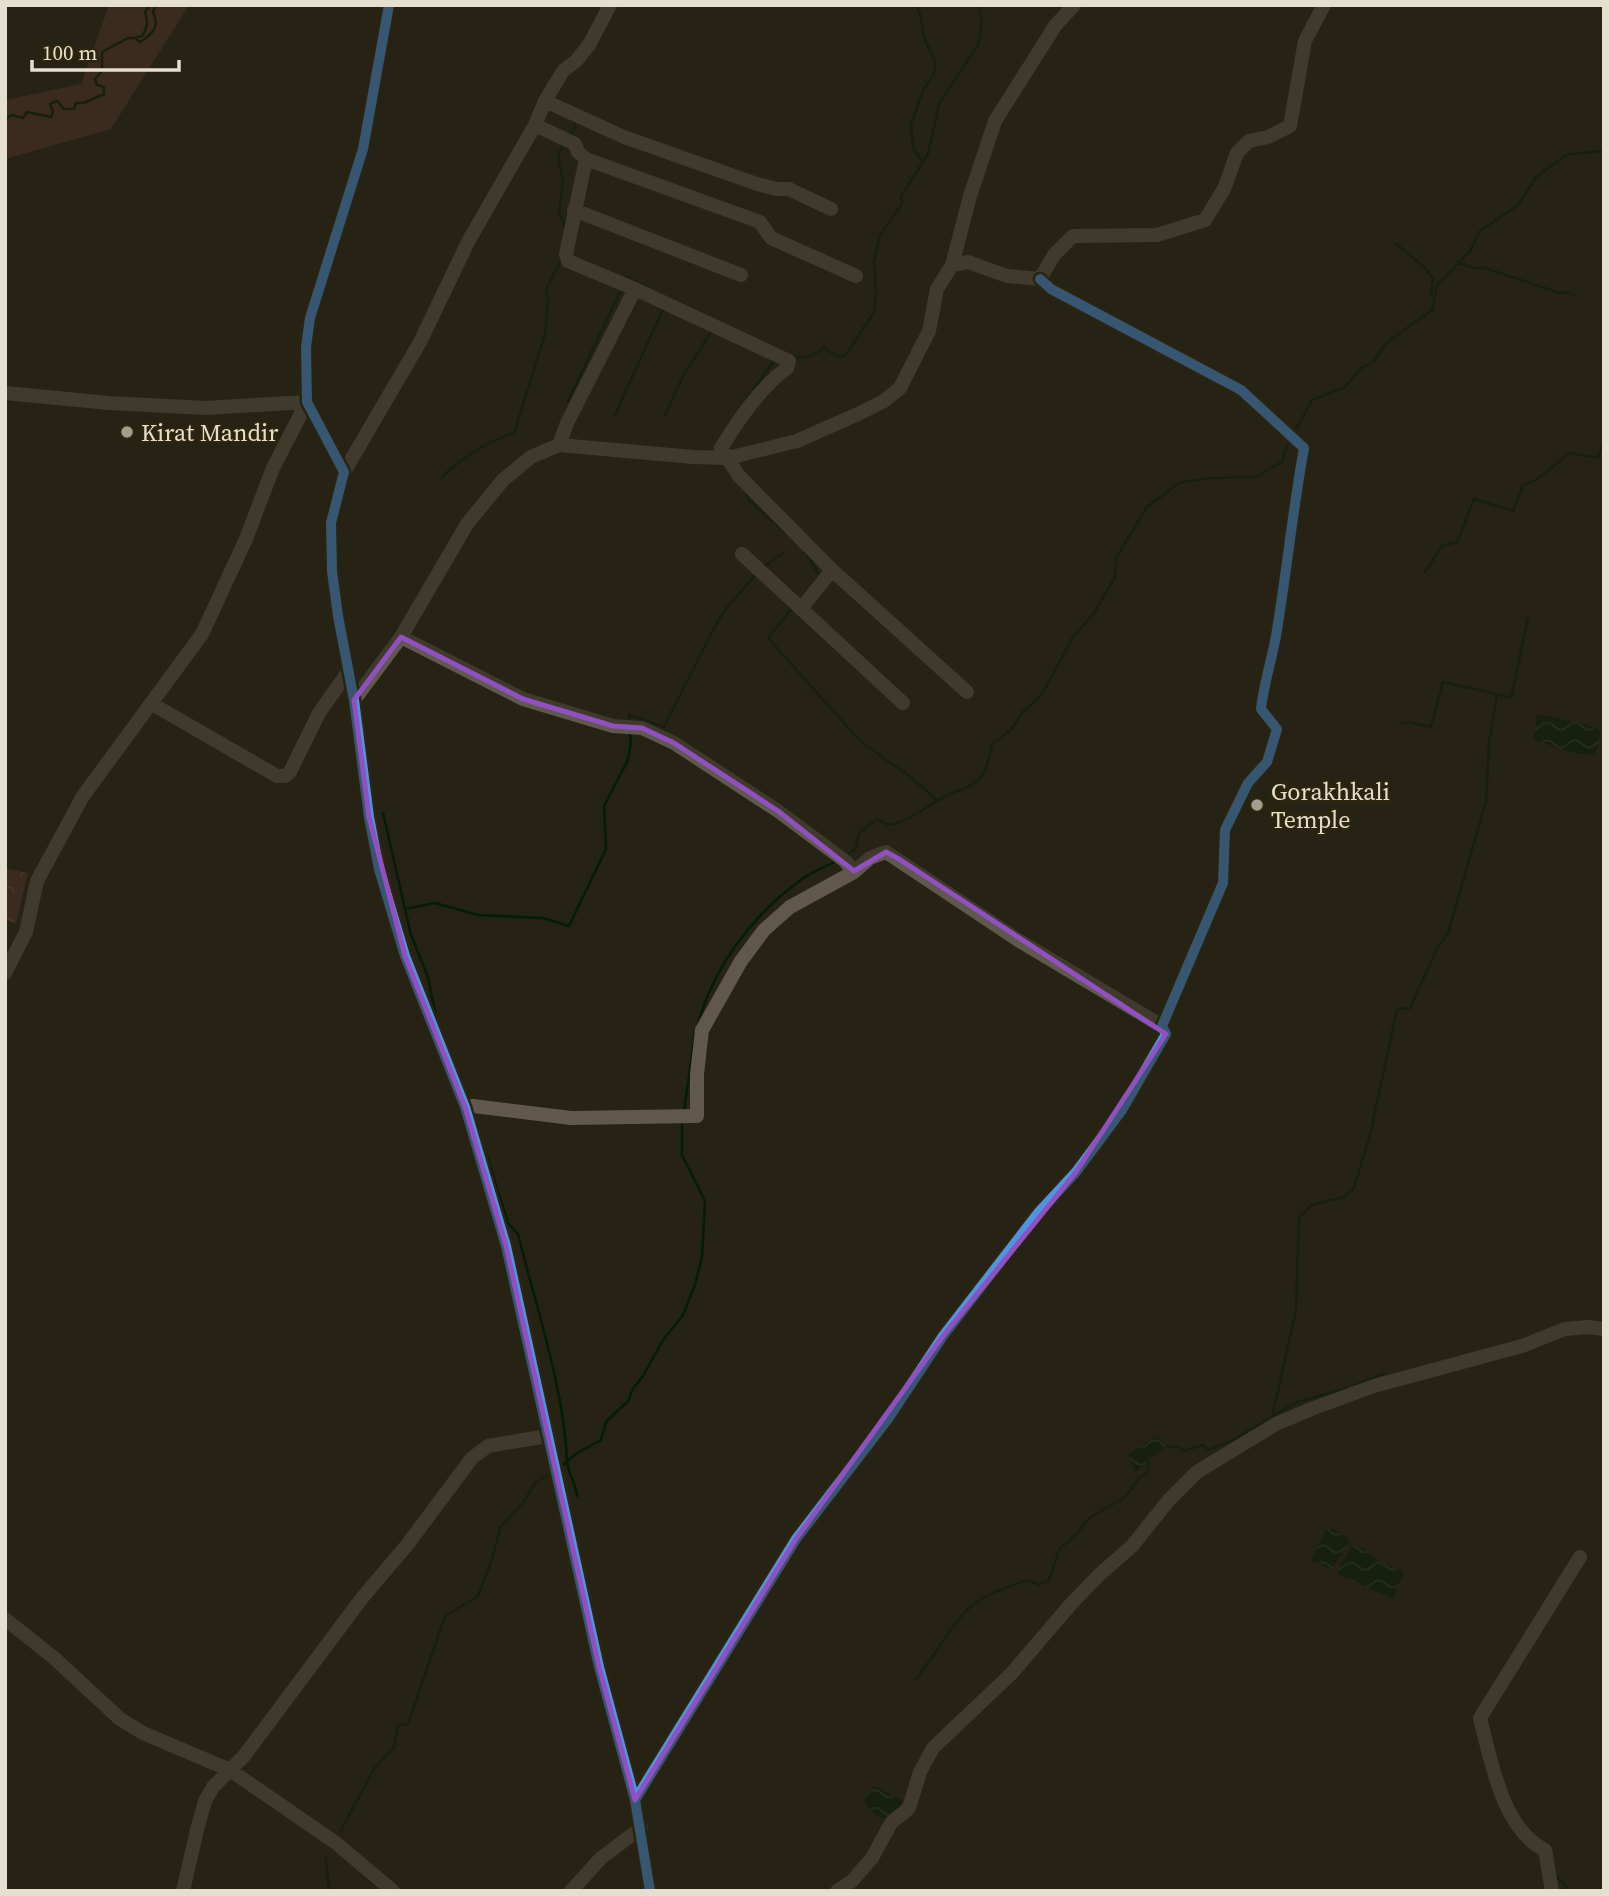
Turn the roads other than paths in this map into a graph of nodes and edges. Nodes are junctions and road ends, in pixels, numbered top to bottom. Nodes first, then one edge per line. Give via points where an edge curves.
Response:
1 (389, 5) edge
2 (610, 5) edge
3 (1074, 5) edge
4 (1324, 5) edge
5 (545, 101) junction
6 (535, 125) junction
7 (586, 159) junction
8 (831, 209) dead end
9 (574, 211) junction
10 (952, 265) junction
11 (741, 275) dead end
12 (856, 276) dead end
13 (1040, 278) junction
14 (635, 289) junction
15 (5, 393) edge
16 (307, 402) junction
17 (559, 445) junction
18 (728, 458) junction
19 (344, 472) junction
20 (742, 554) dead end
21 (832, 570) junction
22 (801, 608) junction
23 (401, 637) junction
24 (348, 672) junction
25 (968, 692) dead end
26 (354, 700) junction
27 (903, 703) dead end
28 (152, 704) junction
29 (854, 872) junction
30 (5, 973) edge
31 (1162, 1026) junction
32 (465, 1107) junction
33 (1604, 1329) edge
34 (547, 1436) junction
35 (1580, 1557) dead end
36 (5, 1619) edge
37 (230, 1770) junction
38 (635, 1800) junction
39 (641, 1828) junction
40 (183, 1891) edge
41 (393, 1891) edge
42 (571, 1891) edge
43 (650, 1891) edge
44 (837, 1891) edge
45 (1552, 1891) edge

1 - 16 street via 363,149 310,318
2 - 5 street via 589,45 563,71
3 - 10 street via 1055,26 995,121
4 - 13 street via 1305,41 1290,126 1249,141 1237,153 1224,190 1205,220 1157,235 1073,236
5 - 6 street
5 - 8 street via 624,136 757,184 789,189
6 - 7 street via 575,144
6 - 19 street via 469,240 420,342
7 - 9 street
7 - 12 street via 760,222 771,238
9 - 11 street
9 - 14 street via 568,261
10 - 13 street via 968,262 1007,276
10 - 18 street via 937,289 929,331 900,388 884,401 797,441
13 - 31 street via 1051,289 1241,390 1304,448 1261,709 1277,730 1267,762 1248,783 1224,830 1223,883
14 - 17 street
14 - 18 street via 789,362 721,448
15 - 16 street via 205,408
16 - 19 street
16 - 28 street via 273,468 202,634
17 - 18 street
17 - 23 street via 531,457 503,480 467,524
18 - 21 street via 739,477
19 - 24 street via 331,523 332,571
20 - 22 street
21 - 22 street
21 - 25 street
22 - 27 street
23 - 26 street
23 - 29 street via 523,699 613,726 642,728 674,743 778,811 845,860
24 - 26 street
24 - 28 street via 319,713 285,776 277,776
26 - 32 street via 380,869 405,956
28 - 30 street via 76,808 37,881 26,932
29 - 31 street via 886,852 1018,940
29 - 32 street via 790,907 764,930 741,961 702,1030 697,1116 571,1118
31 - 38 street via 1166,1034 1122,1110 943,1336 888,1419 796,1539
32 - 34 street via 506,1245
33 - 44 street via 1565,1329 1522,1346 1374,1386 1276,1424 1197,1472 1012,1673 933,1748 909,1808 891,1823 872,1858
34 - 37 street via 488,1446 472,1458
34 - 38 street via 599,1667
35 - 45 street via 1480,1718 1515,1823 1545,1850
36 - 37 street via 120,1720
37 - 40 street via 205,1801
37 - 41 street via 336,1843
38 - 39 street
39 - 42 street via 601,1858
39 - 43 street

